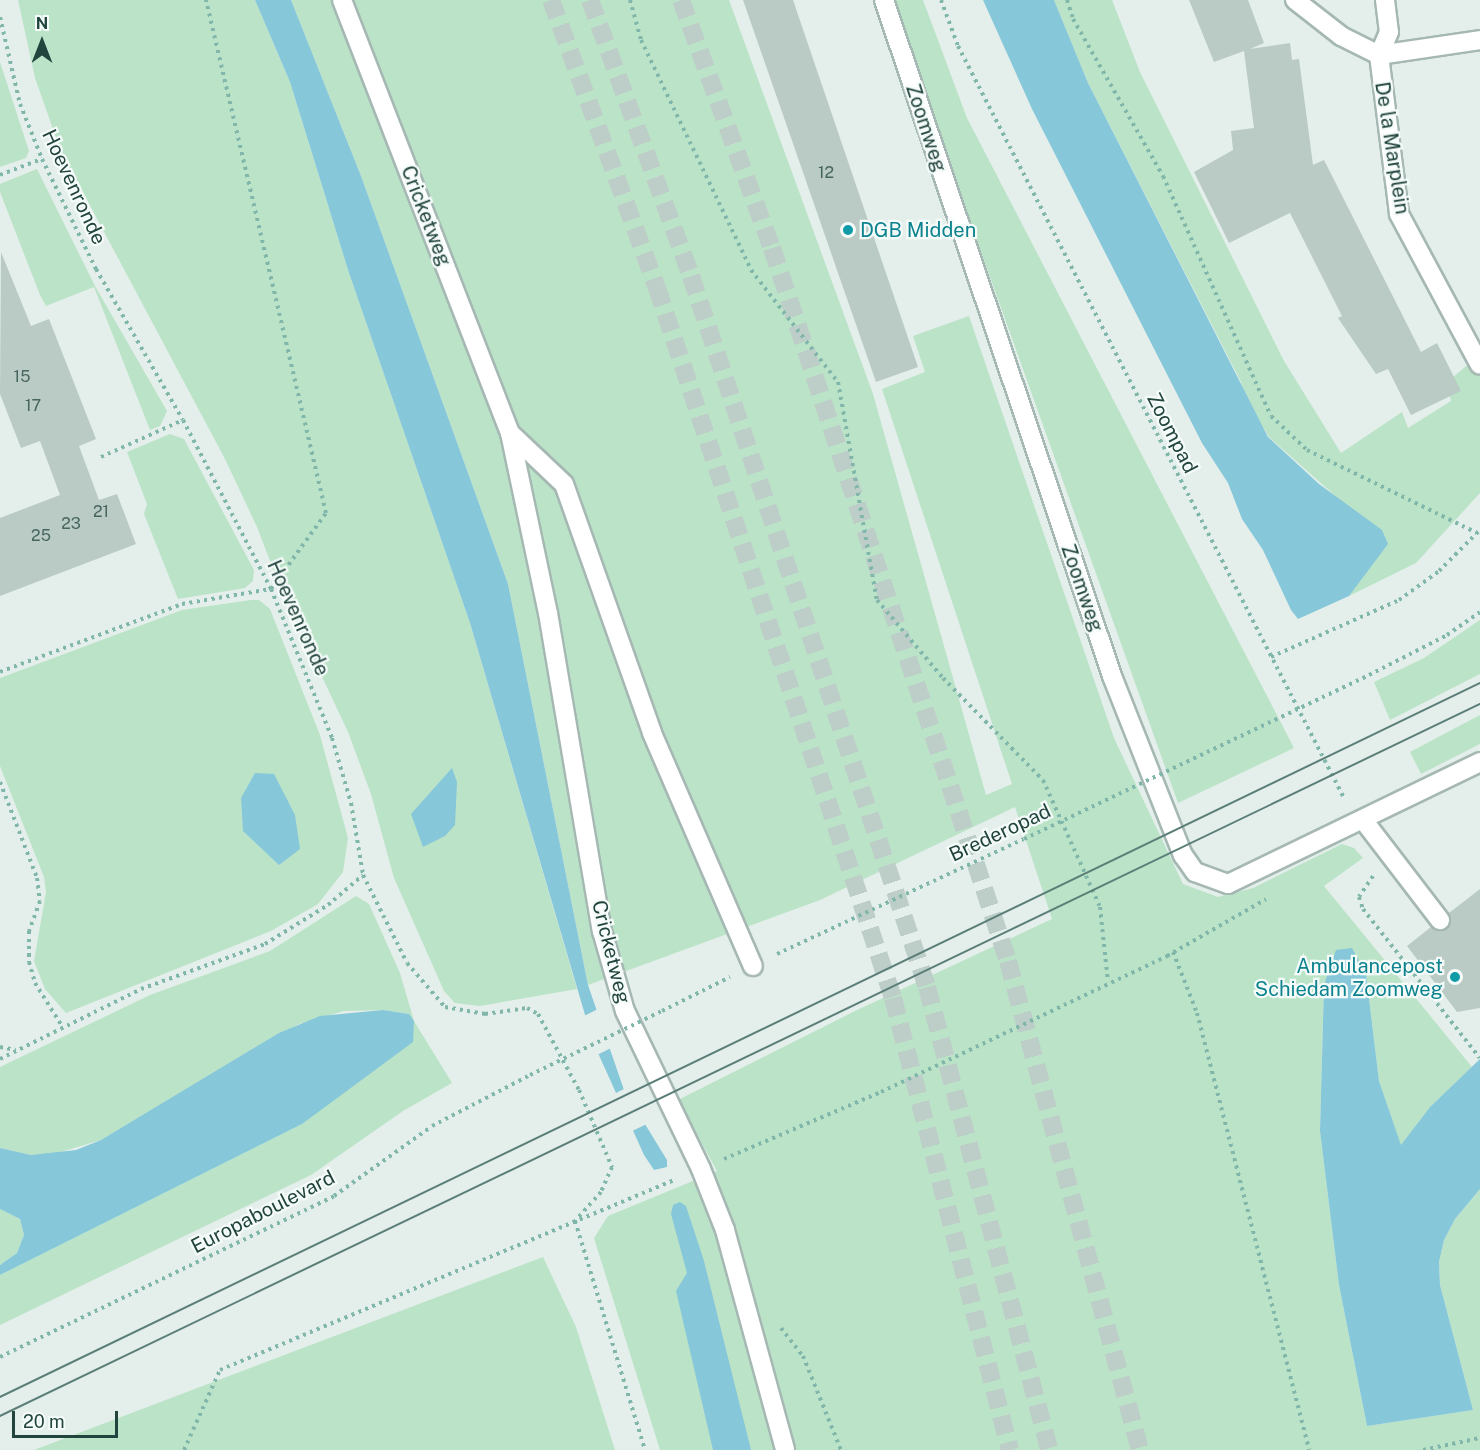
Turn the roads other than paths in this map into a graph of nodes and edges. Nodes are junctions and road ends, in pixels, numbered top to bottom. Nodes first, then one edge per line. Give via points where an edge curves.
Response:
1 (342, 0) edge
2 (884, 0) edge
3 (1295, 0) edge
4 (1385, 0) edge
5 (1480, 40) edge
6 (1379, 55) junction
7 (1480, 365) edge
8 (510, 433) junction
9 (1480, 762) edge
10 (1364, 821) junction
11 (1440, 920) dead end
12 (753, 966) road end
13 (785, 1450) edge

1 - 8 street, Cricketweg
2 - 10 street, Zoomweg via 1112,676 1183,855 1195,872 1228,884
3 - 6 street, De la Marplein via 1341,36
4 - 6 street, De la Marplein via 1389,32
5 - 6 street, De la Marplein
6 - 7 street, De la Marplein via 1399,214
8 - 12 street, Cricketweg via 564,484 652,733
8 - 13 street, Cricketweg via 548,613 602,931 625,1011 701,1169 725,1230
9 - 10 street, Zoomweg
10 - 11 street

